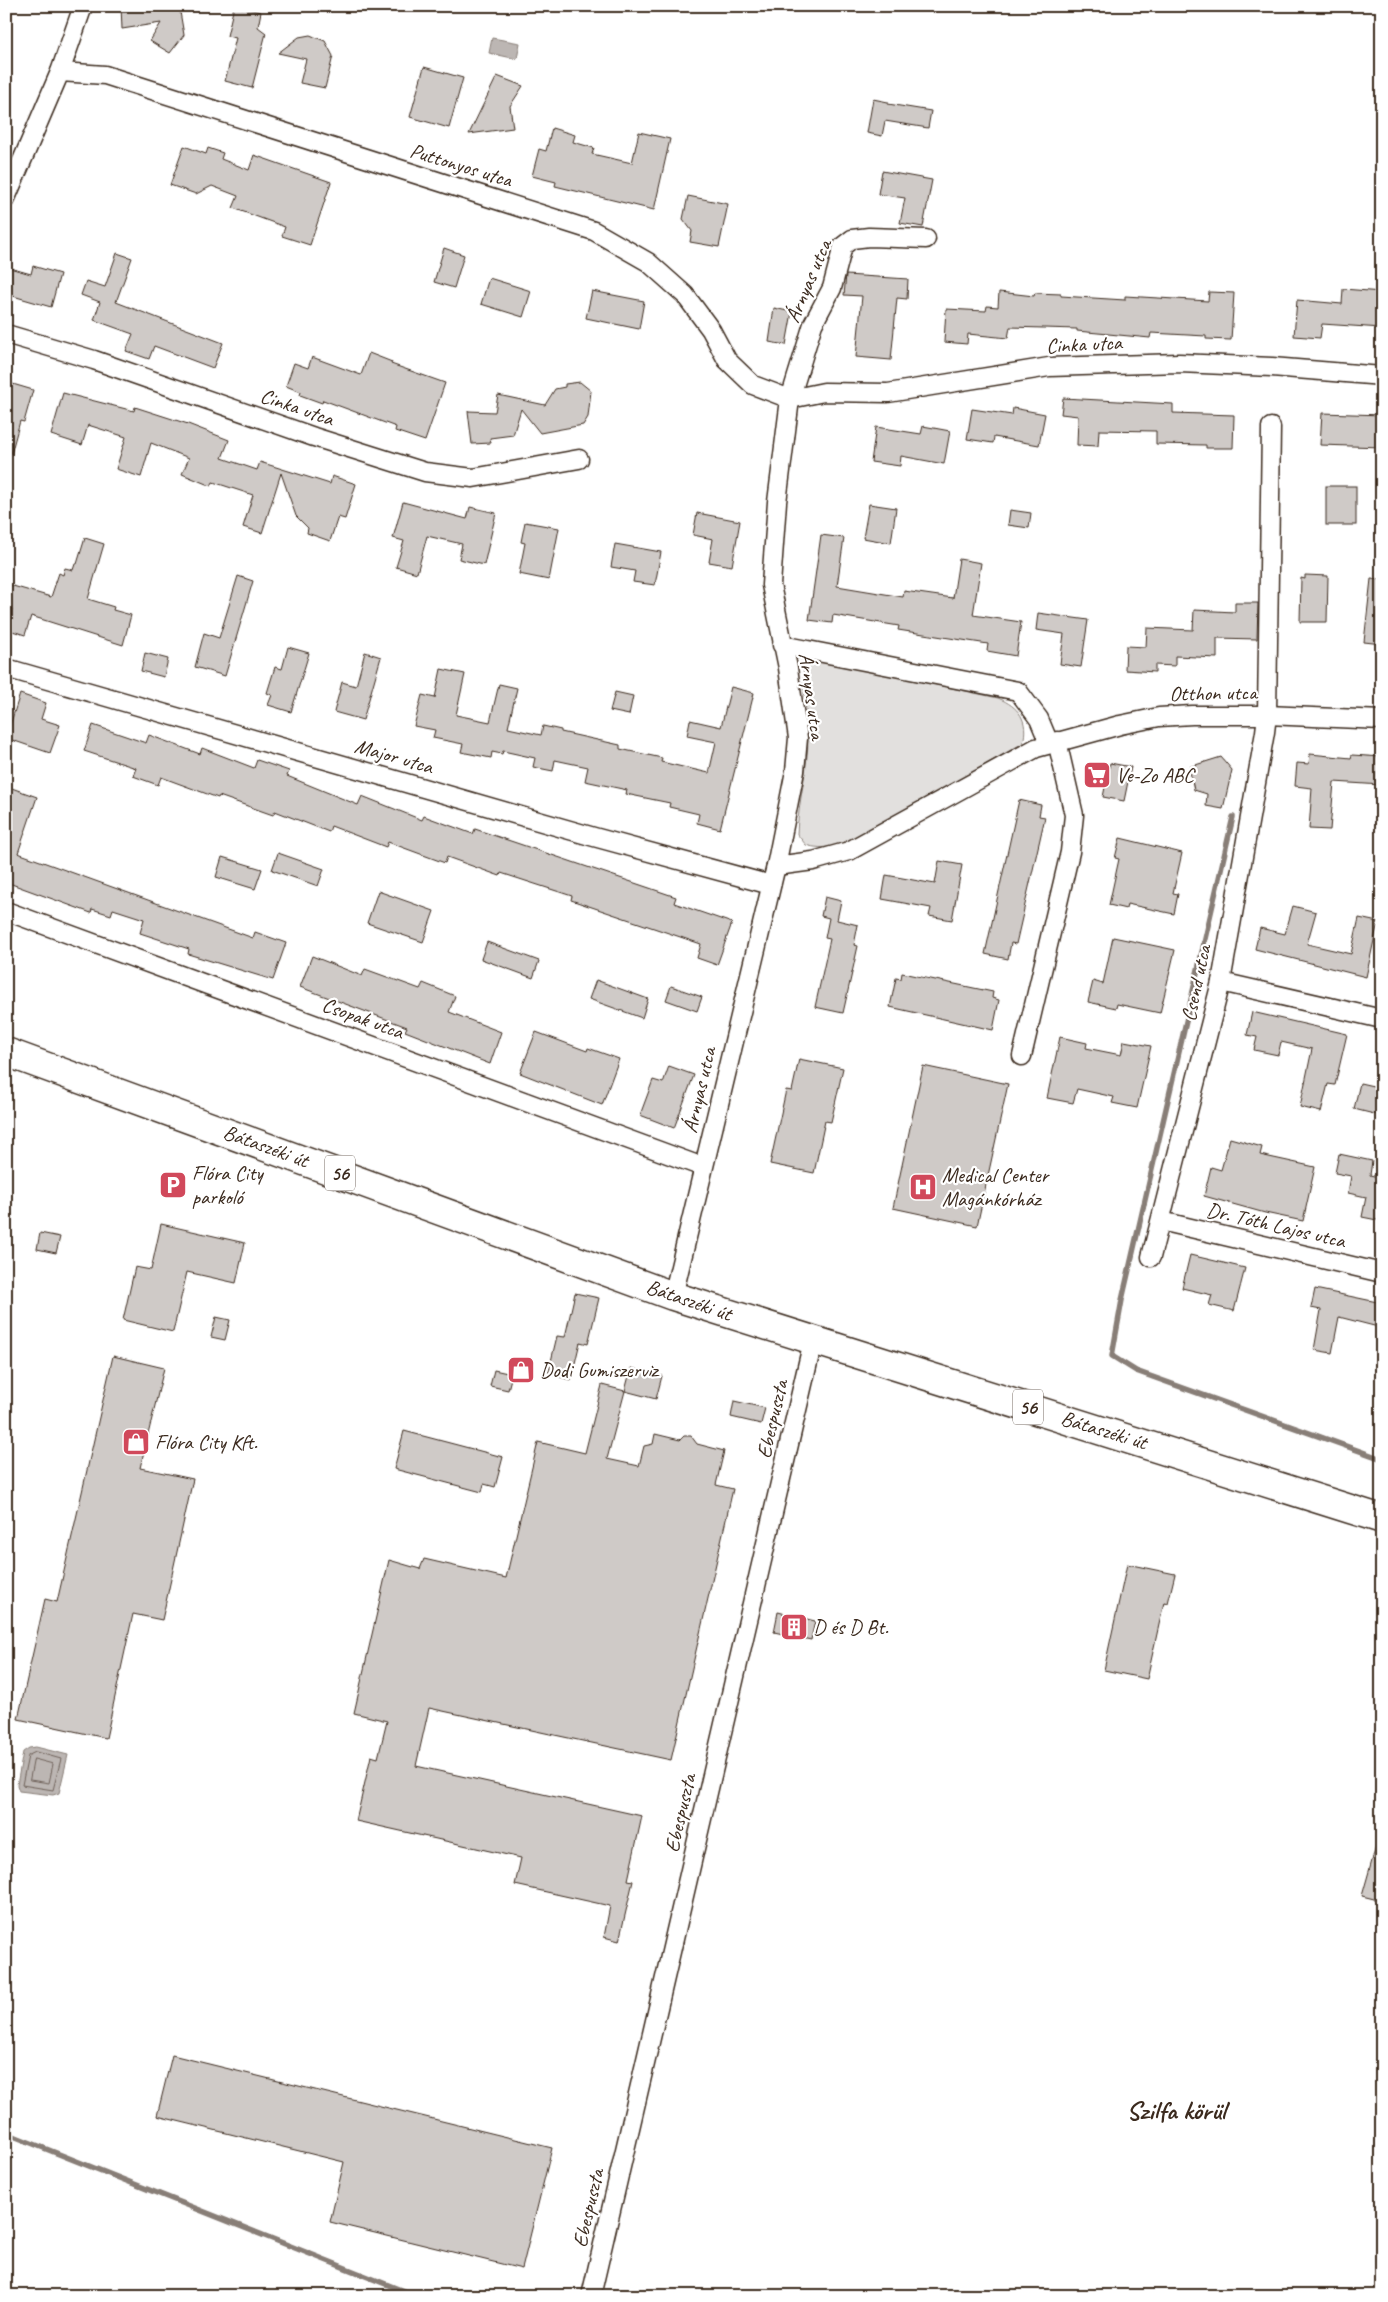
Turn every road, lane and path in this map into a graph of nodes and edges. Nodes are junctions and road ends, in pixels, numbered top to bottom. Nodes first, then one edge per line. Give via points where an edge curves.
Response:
1 (83, 6) edge
2 (60, 72) junction
3 (6, 198) edge
4 (926, 239) dead end
5 (6, 334) edge
6 (1382, 376) edge
7 (790, 399) junction
8 (1271, 428) dead end
9 (579, 459) dead end
10 (782, 645) junction
11 (6, 668) edge
12 (1267, 715) junction
13 (1382, 720) edge
14 (1053, 742) junction
15 (776, 866) junction
16 (771, 885) junction
17 (6, 911) edge
18 (1221, 982) junction
19 (1382, 1019) edge
20 (6, 1052) edge
21 (1022, 1056) dead end
22 (703, 1167) junction
23 (1161, 1221) junction
24 (1152, 1256) dead end
25 (1382, 1273) edge
26 (673, 1296) junction
27 (813, 1341) junction
28 (1382, 1519) edge
29 (591, 2296) edge

1 - 2 street
2 - 3 street
2 - 7 street, Puttonyos utca via 105,75 594,232 648,262 685,295 711,330 726,360 753,385
4 - 7 street, Árnyas utca via 869,237 852,239 843,246 832,288 813,324
5 - 9 street, Cinka utca via 94,360 425,472 473,478
6 - 7 street, Cinka utca via 1179,363 1049,367 888,393 824,392
7 - 10 street, Árnyas utca via 777,502 771,586
8 - 12 street, Csend utca
10 - 14 street via 1018,691
10 - 15 street, Árnyas utca via 798,738 796,770
11 - 16 street, Major utca
12 - 13 street, Otthon utca
12 - 14 street, Otthon utca via 1159,717
12 - 18 street, Csend utca
14 - 15 street, Otthon utca via 1036,748 849,851 813,861
14 - 21 street via 1074,815 1070,852
15 - 16 street, Árnyas utca
16 - 22 street, Árnyas utca
17 - 22 street, Csopak utca
18 - 19 street
18 - 23 street, Csend utca
20 - 26 main road, Bátaszéki út / 56
22 - 26 street, Árnyas utca
23 - 24 street, Csend utca
23 - 25 street, Dr. Tóth Lajos utca
26 - 27 main road, Bátaszéki út / 56
27 - 28 main road, Bátaszéki út / 56
27 - 29 street, Ebespuszta

